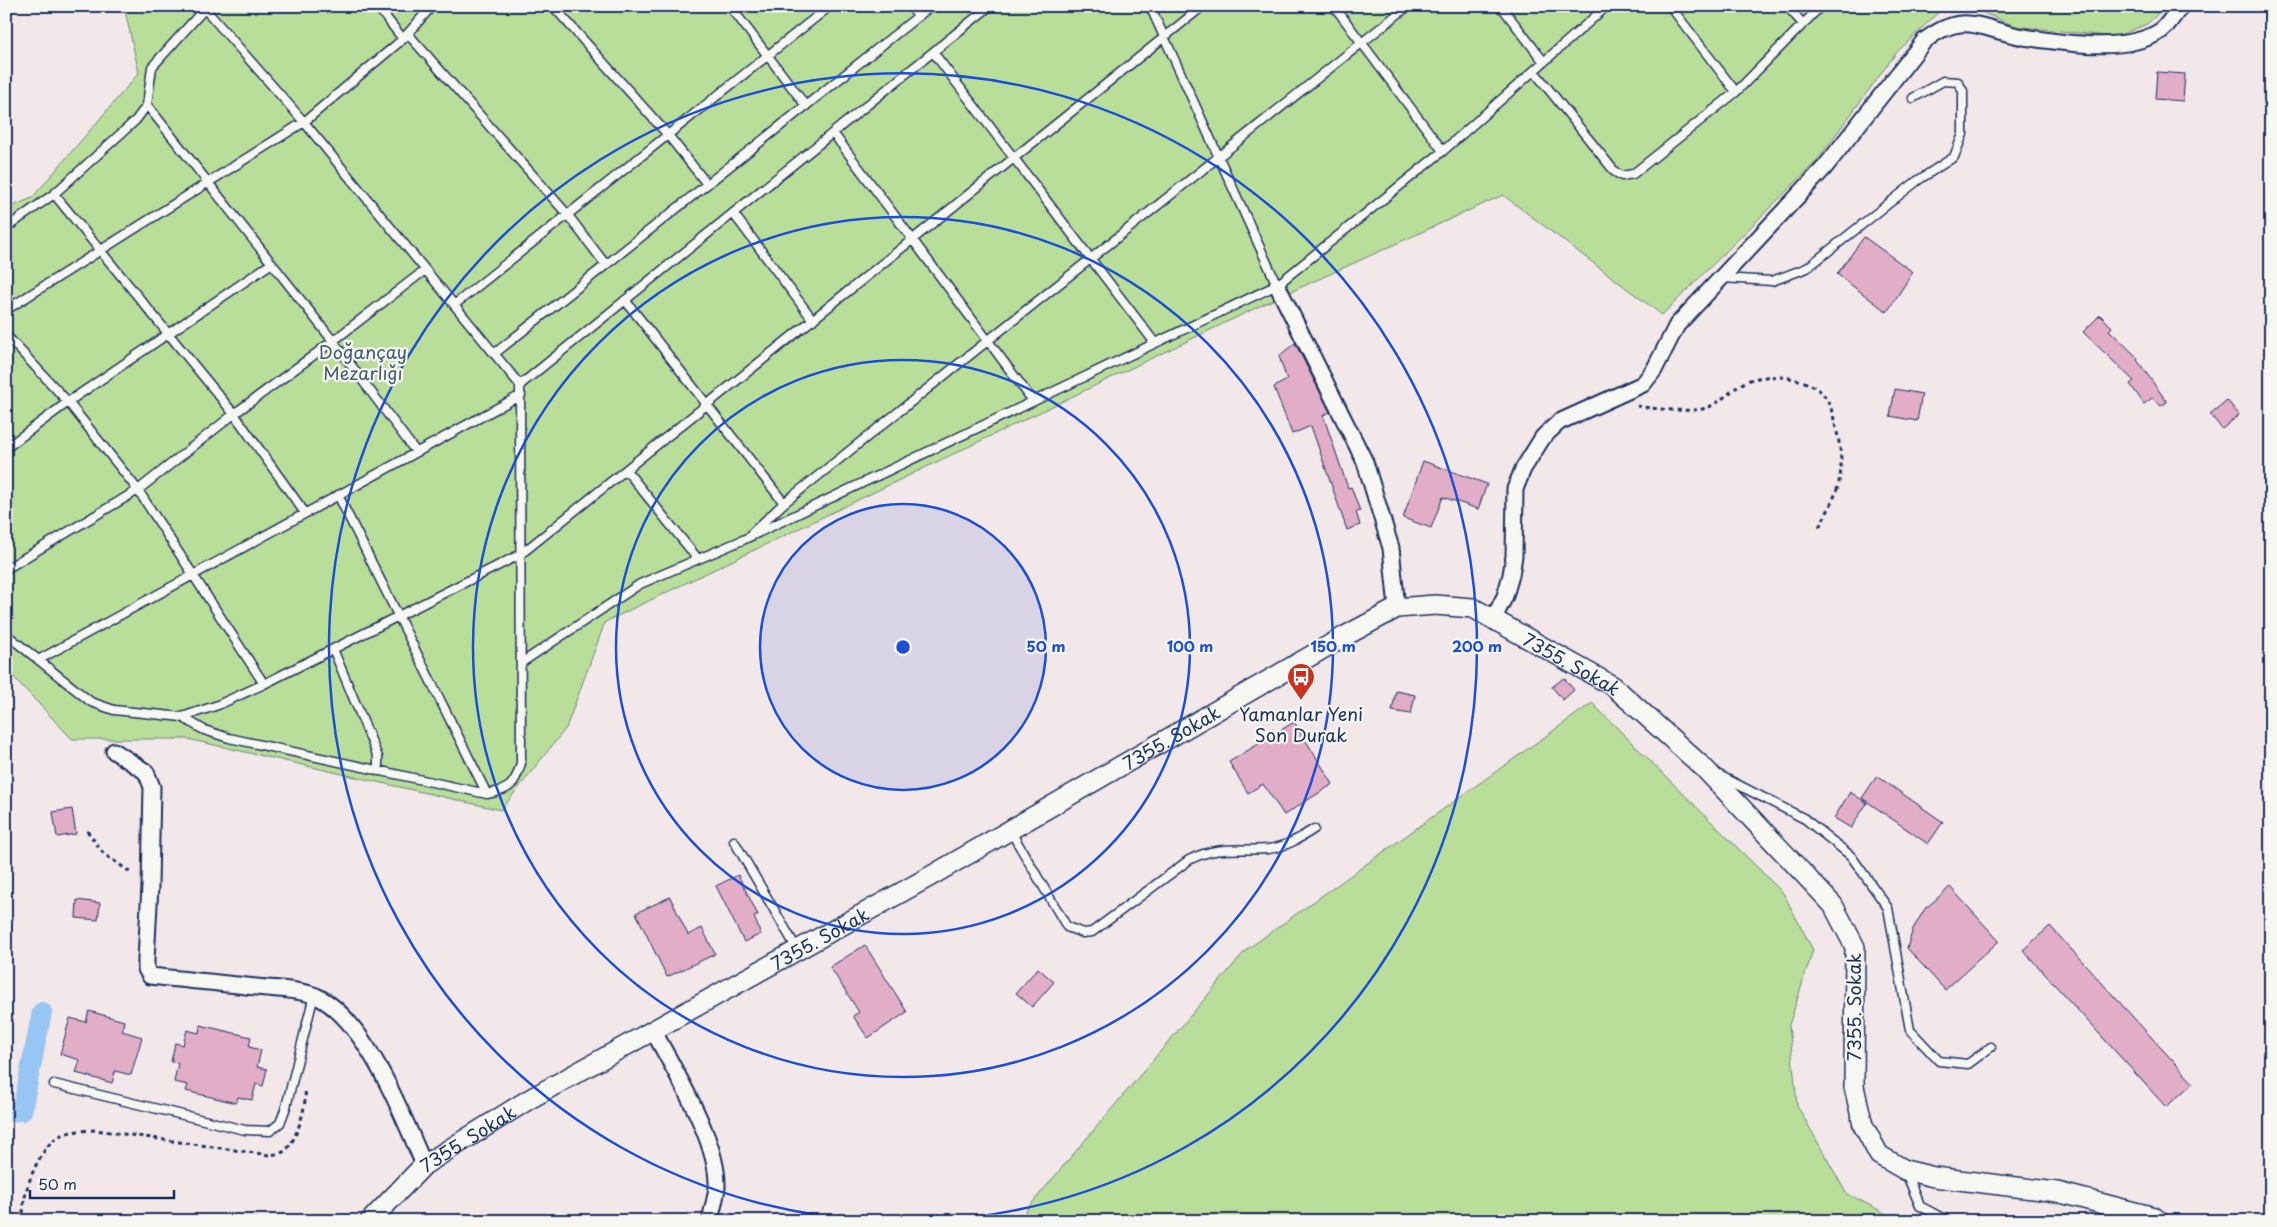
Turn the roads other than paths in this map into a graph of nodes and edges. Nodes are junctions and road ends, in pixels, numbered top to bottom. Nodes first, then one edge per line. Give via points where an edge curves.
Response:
1 (377, 6) edge
2 (432, 6) edge
3 (553, 6) edge
4 (730, 6) edge
5 (830, 6) edge
6 (910, 6) edge
7 (931, 6) edge
8 (990, 6) edge
9 (1150, 6) edge
10 (1203, 6) edge
11 (1334, 6) edge
12 (1408, 6) edge
13 (1501, 6) edge
14 (1607, 6) edge
15 (1670, 6) edge
16 (1787, 6) edge
17 (1821, 6) edge
18 (2181, 6) edge
19 (206, 7) edge
20 (918, 16) junction
21 (1803, 24) junction
22 (405, 36) junction
23 (1164, 37) junction
24 (1362, 43) junction
25 (933, 52) junction
26 (768, 56) junction
27 (1544, 62) junction
28 (1534, 71) junction
29 (1736, 92) junction
30 (1914, 98) dead end
31 (147, 104) junction
32 (806, 106) junction
33 (304, 122) junction
34 (833, 133) junction
35 (668, 135) junction
36 (1443, 151) junction
37 (1014, 158) junction
38 (1219, 158) junction
39 (208, 183) junction
40 (707, 184) junction
41 (54, 194) junction
42 (568, 214) junction
43 (733, 214) junction
44 (6, 228) edge
45 (912, 239) junction
46 (101, 250) junction
47 (1092, 259) junction
48 (272, 263) junction
49 (606, 265) junction
50 (425, 270) junction
51 (1722, 278) junction
52 (1277, 285) junction
53 (625, 300) junction
54 (454, 305) junction
55 (6, 310) edge
56 (813, 320) junction
57 (169, 333) junction
58 (6, 335) edge
59 (988, 341) junction
60 (334, 342) junction
61 (1155, 343) junction
62 (494, 354) junction
63 (520, 385) junction
64 (521, 395) junction
65 (1034, 401) junction
66 (68, 402) junction
67 (707, 404) junction
68 (234, 414) junction
69 (6, 448) edge
70 (416, 452) junction
71 (626, 470) junction
72 (138, 490) junction
73 (338, 495) junction
74 (784, 503) junction
75 (305, 513) junction
76 (745, 539) junction
77 (521, 554) junction
78 (698, 559) junction
79 (6, 569) edge
80 (192, 575) junction
81 (1397, 608) junction
82 (398, 616) junction
83 (1493, 620) junction
84 (6, 634) edge
85 (333, 649) junction
86 (40, 659) junction
87 (521, 663) junction
88 (264, 684) junction
89 (182, 717) junction
90 (114, 751) dead end
91 (1704, 768) junction
92 (378, 771) junction
93 (487, 794) junction
94 (1314, 829) dead end
95 (1010, 830) junction
96 (734, 841) dead end
97 (798, 950) junction
98 (314, 995) junction
99 (653, 1030) junction
100 (1990, 1047) dead end
101 (54, 1084) dead end
102 (424, 1165) junction
103 (1906, 1170) junction
104 (370, 1221) edge
105 (710, 1221) edge
106 (1948, 1221) edge
107 (2159, 1221) edge

1 - 22 lane
2 - 22 lane
3 - 35 lane
4 - 26 lane
5 - 26 lane
6 - 20 lane
7 - 20 lane
8 - 25 lane
9 - 23 lane
10 - 23 lane
11 - 24 lane
12 - 24 lane
13 - 27 lane
14 - 27 lane
15 - 29 lane
16 - 21 lane
17 - 21 lane
18 - 51 street via 2162,29 2142,39 2111,46 2023,37 1981,25 1962,23 1941,28 1924,40 1825,167
19 - 31 lane via 152,67
19 - 33 lane
20 - 32 lane
21 - 29 lane
22 - 33 lane
22 - 42 lane
23 - 37 lane
23 - 38 lane
24 - 36 lane
24 - 38 lane
25 - 34 lane
25 - 37 lane
26 - 32 lane
26 - 35 lane
27 - 28 lane
28 - 29 lane via 1615,172 1622,176 1633,174
28 - 36 lane
30 - 51 lane via 1943,81 1958,82 1963,90 1963,134 1954,157 1917,181 1807,268 1772,281
31 - 39 lane
31 - 41 lane via 136,120
32 - 40 lane
33 - 39 lane
33 - 50 lane
34 - 43 lane
34 - 45 lane
35 - 40 lane
35 - 42 lane
36 - 52 lane
37 - 45 lane
37 - 47 lane
38 - 47 lane
38 - 52 lane
39 - 46 lane
39 - 48 lane
40 - 49 lane
41 - 44 lane
41 - 46 lane
42 - 49 lane
42 - 54 lane
43 - 53 lane
43 - 56 lane
45 - 56 lane
45 - 59 lane
46 - 55 lane
46 - 57 lane
47 - 59 lane
47 - 61 lane
48 - 57 lane
48 - 60 lane
49 - 62 lane
50 - 54 lane
50 - 60 lane
51 - 83 street via 1677,325 1654,370 1643,384 1559,422 1542,437 1514,489 1511,575
52 - 61 lane
52 - 81 street via 1365,462 1391,548
53 - 63 lane
53 - 67 lane
54 - 62 lane
56 - 67 lane
57 - 66 lane
57 - 68 lane
58 - 66 lane
59 - 65 lane
59 - 74 lane
60 - 68 lane
60 - 70 lane
61 - 65 lane
62 - 63 lane
63 - 64 lane
64 - 70 lane
64 - 77 lane
65 - 76 lane
66 - 69 lane
66 - 72 lane
67 - 71 lane
67 - 74 lane
68 - 72 lane
68 - 75 lane
70 - 73 lane
71 - 77 lane
71 - 78 lane
72 - 79 lane
72 - 80 lane
73 - 75 lane
73 - 82 lane
74 - 76 lane
75 - 80 lane
76 - 78 lane
77 - 82 lane
77 - 87 lane
78 - 87 lane via 640,584
80 - 86 lane
80 - 88 lane
81 - 83 street, 7355. Sokak via 1474,608
81 - 95 street, 7355. Sokak
82 - 85 lane
82 - 93 lane
83 - 91 street, 7355. Sokak via 1613,686
84 - 86 lane
85 - 88 lane
85 - 92 lane via 378,757
86 - 89 lane via 91,702 114,710
87 - 93 lane via 521,764 517,778 505,791
88 - 89 lane
89 - 92 lane via 204,730 229,738
90 - 98 street via 146,772 152,787 146,960 150,976
91 - 100 lane via 1805,818 1851,856 1888,908 1910,1030 1925,1048 1940,1061 1968,1064
91 - 103 street, 7355. Sokak via 1833,905 1855,947 1854,1087 1863,1125 1879,1154
92 - 93 lane
94 - 95 lane via 1290,844 1270,849 1220,848 1203,852 1092,932 1067,928
95 - 97 street, 7355. Sokak
96 - 97 lane
97 - 99 street, 7355. Sokak
98 - 101 lane via 280,1123 270,1131 245,1130
98 - 102 street via 334,1006 368,1050 392,1091
99 - 102 street, 7355. Sokak via 528,1100
99 - 105 street via 691,1101 710,1147 717,1186
102 - 104 street, 7355. Sokak
103 - 106 lane via 1920,1206
103 - 107 street, 7355. Sokak via 2057,1192

